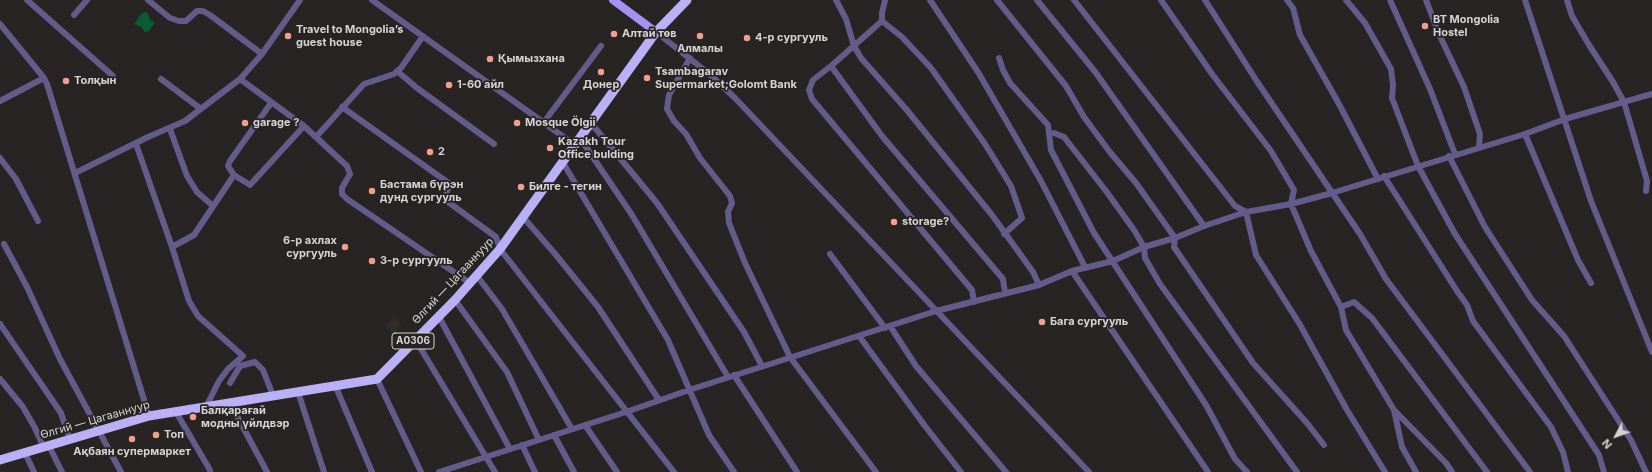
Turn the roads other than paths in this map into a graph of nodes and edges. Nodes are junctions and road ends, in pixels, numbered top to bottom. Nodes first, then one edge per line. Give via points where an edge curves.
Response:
1 (27, 0) edge
2 (86, 0) edge
3 (148, 0) edge
4 (300, 0) edge
5 (372, 0) edge
6 (613, 0) edge
7 (687, 0) edge
8 (836, 0) edge
9 (886, 0) edge
10 (930, 0) edge
11 (997, 0) edge
12 (1037, 0) edge
13 (1074, 0) edge
14 (1161, 0) edge
15 (1205, 0) edge
16 (1288, 0) edge
17 (1346, 0) edge
18 (1390, 0) edge
19 (1426, 0) edge
20 (1525, 0) edge
21 (1567, 0) edge
22 (74, 15) dead end
23 (882, 21) junction
24 (0, 24) edge
25 (656, 32) junction
26 (423, 36) junction
27 (601, 46) dead end
28 (854, 46) junction
29 (262, 54) junction
30 (690, 58) junction
31 (999, 58) dead end
32 (830, 66) junction
33 (397, 71) junction
34 (114, 76) dead end
35 (44, 78) junction
36 (161, 79) dead end
37 (240, 79) junction
38 (1652, 94) edge
39 (0, 101) edge
40 (1624, 102) junction
41 (271, 103) junction
42 (342, 107) junction
43 (201, 109) junction
44 (1565, 119) junction
45 (544, 122) junction
46 (591, 123) junction
47 (304, 126) junction
48 (170, 129) junction
49 (1054, 133) dead end
50 (1525, 134) junction
51 (316, 137) junction
52 (577, 141) junction
53 (136, 144) junction
54 (494, 144) dead end
55 (1479, 147) junction
56 (1452, 155) junction
57 (0, 158) edge
58 (562, 161) junction
59 (1418, 166) junction
60 (75, 173) junction
61 (234, 175) junction
62 (1381, 178) junction
63 (1646, 191) dead end
64 (1332, 194) junction
65 (1291, 204) junction
66 (213, 206) junction
67 (1246, 212) junction
68 (523, 217) junction
69 (38, 221) dead end
70 (1204, 226) junction
71 (1004, 234) junction
72 (1175, 238) junction
73 (4, 244) dead end
74 (172, 247) junction
75 (1144, 247) junction
76 (500, 249) junction
77 (830, 254) dead end
78 (1113, 261) junction
79 (1085, 267) junction
80 (1072, 270) junction
81 (477, 276) junction
82 (470, 283) junction
83 (1590, 283) dead end
84 (1039, 285) junction
85 (1005, 293) junction
86 (454, 300) junction
87 (974, 302) junction
88 (1341, 307) junction
89 (936, 311) junction
90 (438, 315) junction
91 (0, 324) edge
92 (888, 327) junction
93 (859, 336) junction
94 (415, 339) junction
95 (1652, 352) edge
96 (790, 357) junction
97 (762, 366) junction
98 (731, 376) junction
99 (0, 379) edge
100 (377, 379) junction
101 (230, 383) dead end
102 (334, 385) junction
103 (688, 390) junction
104 (298, 392) junction
105 (272, 393) dead end
106 (659, 400) junction
107 (230, 403) junction
108 (206, 407) junction
109 (1394, 410) junction
110 (176, 412) junction
111 (626, 412) junction
112 (149, 416) junction
113 (585, 425) junction
114 (572, 429) junction
115 (99, 431) junction
116 (554, 435) junction
117 (70, 440) junction
118 (539, 440) junction
119 (522, 445) junction
120 (1324, 445) dead end
121 (46, 447) junction
122 (510, 450) junction
123 (25, 453) junction
124 (486, 456) junction
125 (0, 460) edge
126 (460, 465) junction
127 (34, 472) edge
128 (62, 472) edge
129 (121, 472) edge
130 (210, 472) edge
131 (267, 472) edge
132 (324, 472) edge
133 (372, 472) edge
134 (421, 472) edge
135 (439, 472) edge
136 (463, 472) edge
137 (495, 472) edge
138 (535, 472) edge
139 (574, 472) edge
140 (617, 472) edge
141 (674, 472) edge
142 (734, 472) edge
143 (797, 472) edge
144 (876, 472) edge
145 (961, 472) edge
146 (1006, 472) edge
147 (1089, 472) edge
148 (1208, 472) edge
149 (1247, 472) edge
150 (1297, 472) edge
151 (1385, 472) edge
152 (1416, 472) edge
153 (1452, 472) edge
154 (1487, 472) edge
155 (1530, 472) edge
156 (1568, 472) edge
157 (1604, 472) edge
158 (1646, 472) edge

1 - 34 street
2 - 22 street
3 - 29 street via 170,18 178,21 186,21 197,11 203,11
4 - 29 street
5 - 26 street
6 - 25 main road
7 - 25 highway, Өлгий — Цагааннуур / A0306
8 - 28 street via 846,19
9 - 23 street
10 - 79 street via 982,79 1041,181
11 - 72 street via 1066,86 1084,117 1136,182
12 - 70 street via 1096,73
13 - 67 street via 1235,206
14 - 65 street via 1212,74 1271,150 1294,190
15 - 64 street
16 - 62 street via 1293,8 1300,35
17 - 59 street via 1365,23 1391,69 1392,98
18 - 56 street via 1430,89
19 - 55 street via 1464,87 1480,134
20 - 44 street
21 - 40 street via 1572,16
23 - 28 street
23 - 71 street via 902,37 931,68 986,144 1011,186 1022,218
24 - 35 street
25 - 30 street
25 - 46 highway, Өлгий — Цагааннуур / A0306
26 - 33 street
26 - 45 street
27 - 45 street
28 - 32 street
28 - 71 street via 861,58 992,214
29 - 37 street
30 - 89 street via 735,98
30 - 96 street via 669,95 667,109 700,158 730,196 732,203 728,212 729,223 745,263
31 - 78 street via 1010,83 1048,125 1051,150 1086,218
32 - 85 street via 882,136 1003,280
32 - 87 street via 813,80 809,90 812,98 972,290
33 - 42 street via 364,84
33 - 54 street
35 - 39 street
35 - 60 street
36 - 43 street
37 - 41 street
37 - 43 street
38 - 40 street
40 - 44 street
40 - 63 street via 1647,181
41 - 47 street
41 - 61 street via 230,161 228,166
42 - 51 street
42 - 76 street via 450,184 444,199 496,237
43 - 48 street
44 - 50 street
44 - 95 street via 1591,201
45 - 52 street
46 - 52 highway, Өлгий — Цагааннуур / A0306
46 - 97 street via 657,202 744,332
47 - 51 street
47 - 61 street via 250,185
48 - 53 street
48 - 66 street via 187,176 197,192
49 - 75 street via 1064,137 1106,191
50 - 55 street
50 - 83 street
51 - 82 street via 347,166 350,174 342,188 342,194 347,199
52 - 58 highway, Өлгий — Цагааннуур / A0306
52 - 98 street via 632,215
53 - 60 street
53 - 74 street
55 - 56 street
56 - 59 street
56 - 158 street via 1485,227 1532,300 1568,342 1632,440
57 - 69 street via 16,179
58 - 68 highway, Өлгий — Цагааннуур / A0306
58 - 103 street via 668,340
59 - 62 street
59 - 157 street via 1455,234 1599,455
60 - 112 street
61 - 66 street
62 - 64 street
62 - 156 street via 1467,305 1473,321 1551,428 1563,452
64 - 65 street
64 - 155 street via 1360,234 1386,279
65 - 67 street
65 - 88 street via 1311,251
66 - 74 street via 194,235
67 - 70 street
67 - 151 street via 1256,254
68 - 76 highway, Өлгий — Цагааннуур / A0306
68 - 106 street via 598,307
70 - 72 street
71 - 84 street via 1033,272
72 - 75 street
72 - 120 street via 1174,247 1252,363
73 - 115 street via 60,359
74 - 108 street via 185,293 193,309 243,356 218,381
75 - 78 street
75 - 150 street via 1145,258 1160,284
76 - 81 highway, Өлгий — Цагааннуур / A0306
76 - 111 street
77 - 92 street
78 - 79 street
78 - 149 street via 1206,405 1235,459
79 - 80 street
80 - 84 street
80 - 148 street
81 - 82 highway, Өлгий — Цагааннуур / A0306
81 - 114 street via 502,309
82 - 86 highway, Өлгий — Цагааннуур / A0306
84 - 85 street
85 - 87 street
86 - 90 highway, Өлгий — Цагааннуур / A0306
86 - 118 street via 507,372
87 - 89 street
88 - 109 street via 1346,330
88 - 154 street via 1354,302 1372,318
89 - 92 street
89 - 147 street
90 - 94 highway, Өлгий — Цагааннуур / A0306
90 - 122 street
91 - 117 street via 61,413
92 - 93 street
92 - 146 street via 916,366
93 - 96 street
93 - 145 street
94 - 100 highway, Өлгий — Цагааннуур / A0306
94 - 124 street
96 - 97 street
96 - 144 street
97 - 98 street
98 - 103 street
98 - 143 street
99 - 121 street via 23,407
100 - 102 highway, Өлгий — Цагааннуур
100 - 134 street
101 - 105 street via 240,366 255,362 263,370
102 - 104 highway, Өлгий — Цагааннуур
102 - 133 street
103 - 106 street
103 - 142 street via 709,435
104 - 107 highway, Өлгий — Цагааннуур
104 - 132 street
106 - 111 street
107 - 108 highway, Өлгий — Цагааннуур
107 - 131 street
108 - 110 highway, Өлгий — Цагааннуур
109 - 152 street via 1402,447
109 - 153 street
110 - 112 highway, Өлгий — Цагааннуур
110 - 130 street
111 - 113 street
111 - 141 street
112 - 115 highway, Өлгий — Цагааннуур
113 - 114 street
113 - 140 street
114 - 116 street
115 - 117 highway, Өлгий — Цагааннуур
115 - 129 street
116 - 118 street
116 - 139 street
117 - 121 highway, Өлгий — Цагааннуур
118 - 119 street
119 - 122 street
119 - 138 street
121 - 123 highway, Өлгий — Цагааннуур
121 - 128 street
122 - 124 street
123 - 125 highway, Өлгий — Цагааннуур
123 - 127 street
124 - 126 street
124 - 137 street
126 - 135 street
126 - 136 street

